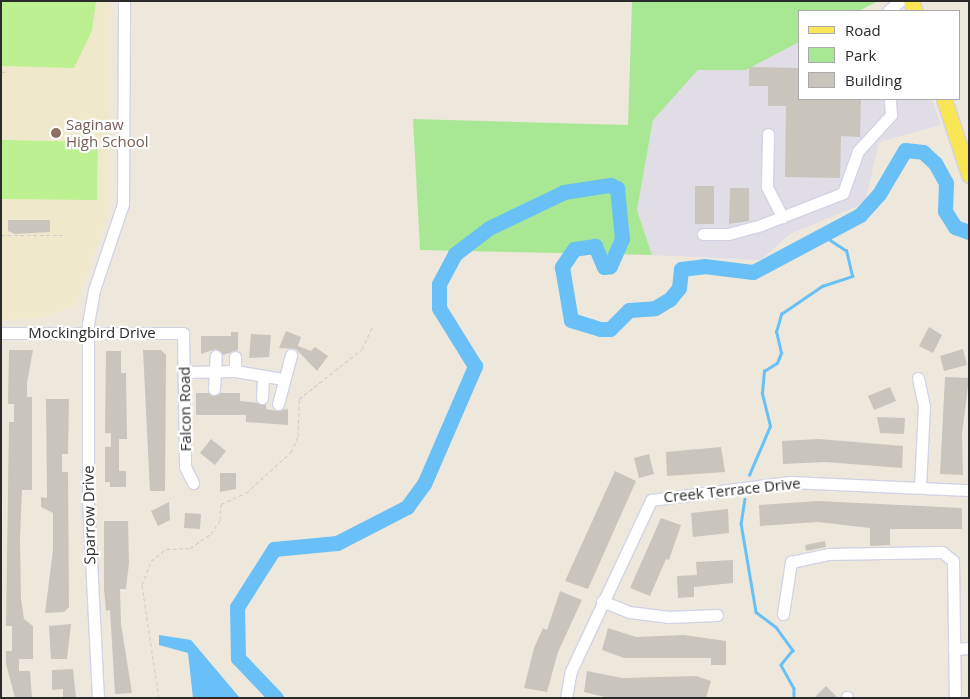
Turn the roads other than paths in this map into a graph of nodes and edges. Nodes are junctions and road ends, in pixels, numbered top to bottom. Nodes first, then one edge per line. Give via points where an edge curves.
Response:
1 (124, 1) edge
2 (900, 1) edge
3 (889, 10) edge
4 (890, 100) edge
5 (944, 100) edge
6 (768, 134) dead end
7 (969, 175) edge
8 (782, 217) junction
9 (703, 234) dead end
10 (1, 333) edge
11 (88, 333) junction
12 (184, 333) joint
13 (291, 355) dead end
14 (216, 356) dead end
15 (235, 357) dead end
16 (253, 362) dead end
17 (215, 371) junction
18 (235, 371) junction
19 (184, 372) junction
20 (257, 376) junction
21 (918, 378) dead end
22 (283, 379) junction
23 (214, 389) dead end
24 (262, 398) dead end
25 (278, 404) dead end
26 (193, 483) dead end
27 (920, 487) junction
28 (969, 490) edge
29 (602, 601) junction
30 (783, 614) dead end
31 (716, 615) dead end
32 (954, 648) junction
33 (969, 648) edge
34 (98, 698) edge
35 (566, 698) edge
36 (955, 698) edge

1 - 11 street, Sparrow Drive via 123,204 94,290
2 - 3 street
4 - 8 street via 890,115 858,151 842,193
5 - 7 main road
6 - 8 street via 767,187
8 - 9 street via 728,234
10 - 11 street, Mockingbird Drive
11 - 12 street, Mockingbird Drive
11 - 34 street, Sparrow Drive via 92,642
12 - 19 street, Falcon Road
13 - 22 street
14 - 17 street
15 - 18 street
16 - 20 street
17 - 18 street
17 - 19 street
17 - 23 street
18 - 20 street
19 - 26 street, Falcon Road via 186,467
20 - 22 street
20 - 24 street
21 - 27 street via 924,406
22 - 25 street
27 - 28 street, Creek Terrace Drive
27 - 29 street, Creek Terrace Drive via 790,482 662,495 643,511
29 - 31 street via 629,612 667,617
29 - 35 street, Creek Terrace Drive via 571,671
30 - 32 street via 791,562 828,554 942,552 953,561
32 - 33 street
32 - 36 street

